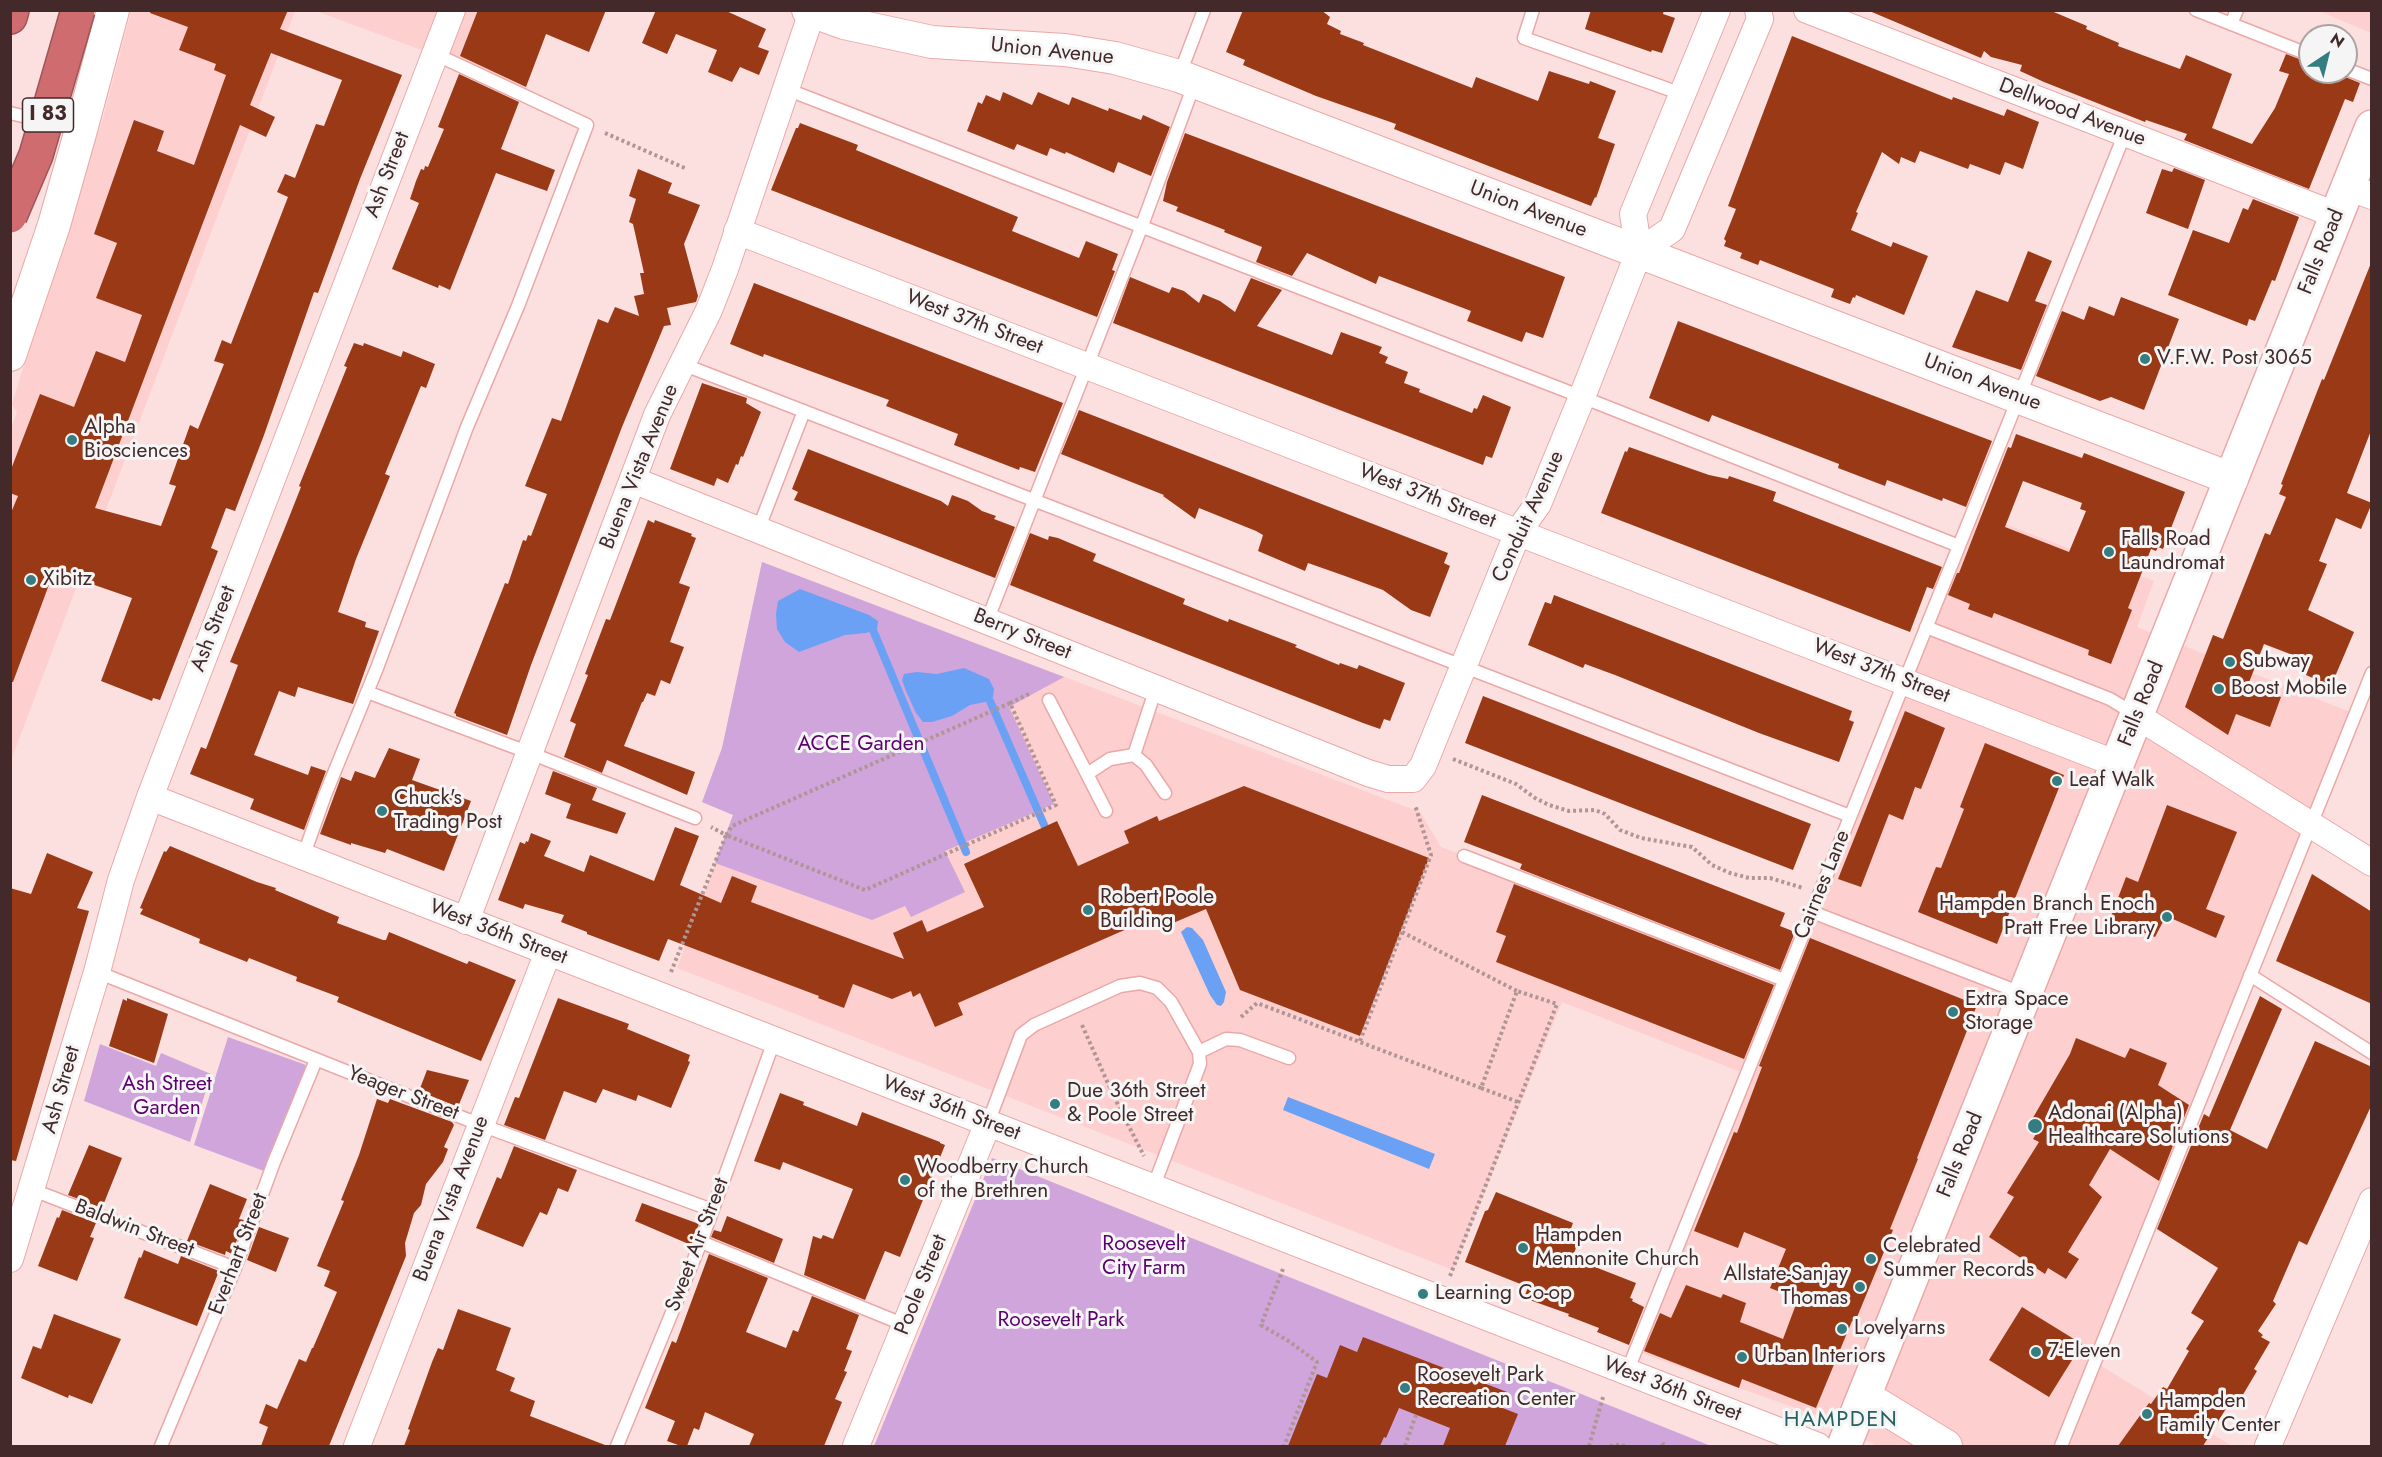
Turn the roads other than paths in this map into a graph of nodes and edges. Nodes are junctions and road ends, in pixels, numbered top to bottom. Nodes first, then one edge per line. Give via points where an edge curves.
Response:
1 (12, 10) edge
2 (78, 10) edge
3 (113, 10) edge
4 (452, 10) edge
5 (1204, 10) edge
6 (1533, 10) edge
7 (1717, 10) edge
8 (1758, 10) edge
9 (1807, 10) edge
10 (2196, 10) edge
11 (2237, 10) edge
12 (810, 11) edge
13 (10, 17) edge
14 (2231, 24) junction
15 (2298, 50) edge
16 (435, 54) junction
17 (1187, 79) junction
18 (786, 89) junction
19 (1682, 94) junction
20 (10, 113) edge
21 (2372, 127) edge
22 (81, 130) junction
23 (2125, 134) junction
24 (2352, 200) edge
25 (10, 216) edge
26 (1142, 228) junction
27 (737, 231) junction
28 (1639, 252) junction
29 (10, 356) edge
30 (682, 364) junction
31 (1085, 366) junction
32 (1582, 397) junction
33 (2019, 397) junction
34 (804, 411) junction
35 (2232, 479) junction
36 (633, 480) junction
37 (1034, 500) junction
38 (758, 530) junction
39 (1518, 532) junction
40 (1959, 546) junction
41 (987, 621) junction
42 (1926, 627) junction
43 (1463, 667) junction
44 (2372, 672) edge
45 (1905, 681) junction
46 (1156, 688) junction
47 (367, 692) junction
48 (1049, 700) dead end
49 (2137, 716) junction
50 (530, 753) junction
51 (1134, 755) junction
52 (2117, 764) junction
53 (1087, 774) junction
54 (1413, 779) joint
55 (1165, 793) dead end
56 (150, 797) junction
57 (1106, 811) dead end
58 (1850, 816) junction
59 (695, 818) dead end
60 (2311, 825) junction
61 (1464, 856) dead end
62 (303, 857) junction
63 (2372, 863) edge
64 (1812, 912) junction
65 (466, 921) junction
66 (548, 952) junction
67 (97, 972) junction
68 (2250, 975) junction
69 (1784, 980) junction
70 (2025, 995) junction
71 (774, 1041) junction
72 (1199, 1052) junction
73 (2372, 1053) edge
74 (1289, 1058) dead end
75 (316, 1060) junction
76 (988, 1123) junction
77 (481, 1125) junction
78 (1153, 1188) junction
79 (33, 1190) junction
80 (2372, 1201) edge
81 (712, 1210) junction
82 (701, 1242) junction
83 (10, 1259) edge
84 (235, 1268) junction
85 (905, 1325) junction
86 (1627, 1372) junction
87 (1864, 1396) junction
88 (161, 1446) edge
89 (357, 1446) edge
90 (616, 1446) edge
91 (856, 1446) edge
92 (1818, 1446) edge
93 (1844, 1446) edge
94 (1946, 1446) edge
95 (2061, 1446) edge
96 (2268, 1446) edge

1 - 13 highway
2 - 25 highway, I 83, bridge via 36,155
3 - 22 street
4 - 16 street, Ash Street
5 - 17 lane
6 - 19 lane via 1524,38
7 - 19 street
8 - 28 street via 1760,19 1672,229
9 - 23 street, Dellwood Avenue
10 - 14 lane
11 - 14 lane
12 - 17 street, Union Avenue via 932,42 1065,50 1115,58
12 - 18 street, Buena Vista Avenue
14 - 15 lane
16 - 47 lane via 587,125
16 - 56 street, Ash Street
17 - 26 lane
17 - 28 street, Union Avenue
18 - 26 lane
18 - 27 street, Buena Vista Avenue
19 - 28 street via 1633,214
20 - 22 lane
21 - 24 main road, Falls Road
22 - 29 street
23 - 24 street, Dellwood Avenue
23 - 33 lane, Cairnes Lane
24 - 35 main road, Falls Road
26 - 31 lane
26 - 32 lane
27 - 30 street, Buena Vista Avenue via 709,310
27 - 31 street, West 37th Street
28 - 32 street, Conduit Avenue
28 - 33 street, Union Avenue
30 - 34 lane
30 - 36 street, Buena Vista Avenue via 657,415
31 - 37 lane
31 - 39 street, West 37th Street
32 - 39 street, Conduit Avenue via 1538,504
32 - 40 lane
33 - 35 street, Union Avenue
33 - 40 lane, Cairnes Lane
34 - 37 lane
34 - 38 lane
35 - 49 main road, Falls Road
36 - 38 street, Berry Street
36 - 50 street, Buena Vista Avenue
37 - 41 lane
37 - 43 lane
38 - 41 street, Berry Street
39 - 43 street, Conduit Avenue
39 - 45 street, West 37th Street
40 - 42 lane, Cairnes Lane
41 - 46 street, Berry Street
42 - 45 lane, Cairnes Lane
42 - 49 lane via 2110,699
43 - 54 street, Conduit Avenue via 1423,766
43 - 58 lane
44 - 60 lane
45 - 52 street, West 37th Street
45 - 58 lane, Cairnes Lane
46 - 51 lane
46 - 54 street, Berry Street via 1368,773 1388,779
47 - 50 lane
47 - 62 lane
48 - 53 lane
49 - 52 main road, Falls Road
49 - 60 street
50 - 59 lane
50 - 65 street, Buena Vista Avenue
51 - 53 lane via 1110,759
51 - 55 lane
52 - 70 main road, Falls Road
53 - 57 lane
56 - 62 street, West 36th Street
56 - 67 street, Ash Street via 121,880
58 - 64 lane, Cairnes Lane
60 - 63 street
60 - 68 lane
61 - 69 lane
62 - 65 street, West 36th Street
64 - 69 lane, Cairnes Lane
64 - 70 lane
65 - 66 street, West 36th Street
66 - 71 street, West 36th Street
66 - 77 street, Buena Vista Avenue
67 - 75 lane, Yeager Street
67 - 79 street, Ash Street
68 - 73 lane
68 - 95 lane
69 - 86 lane, Cairnes Lane
70 - 87 main road, Falls Road
71 - 76 street, West 36th Street
71 - 81 lane, Sweet Air Street
72 - 74 lane via 1226,1039 1240,1040
72 - 76 lane via 1171,1002 1157,988 1140,983 1120,986 1034,1025 1021,1035
72 - 78 lane via 1200,1064
75 - 77 lane, Yeager Street
75 - 84 lane, Everhart Street
76 - 78 street, West 36th Street
76 - 85 street, Poole Street
77 - 81 lane, Yeager Street
77 - 89 street, Buena Vista Avenue
78 - 86 street, West 36th Street
79 - 83 street, Ash Street
79 - 84 lane, Baldwin Street
80 - 96 street
81 - 82 lane, Sweet Air Street
82 - 85 lane
82 - 90 lane, Sweet Air Street
84 - 88 lane, Everhart Street
85 - 91 street, Poole Street
86 - 92 street, West 36th Street
87 - 93 main road, Falls Road
87 - 94 street

